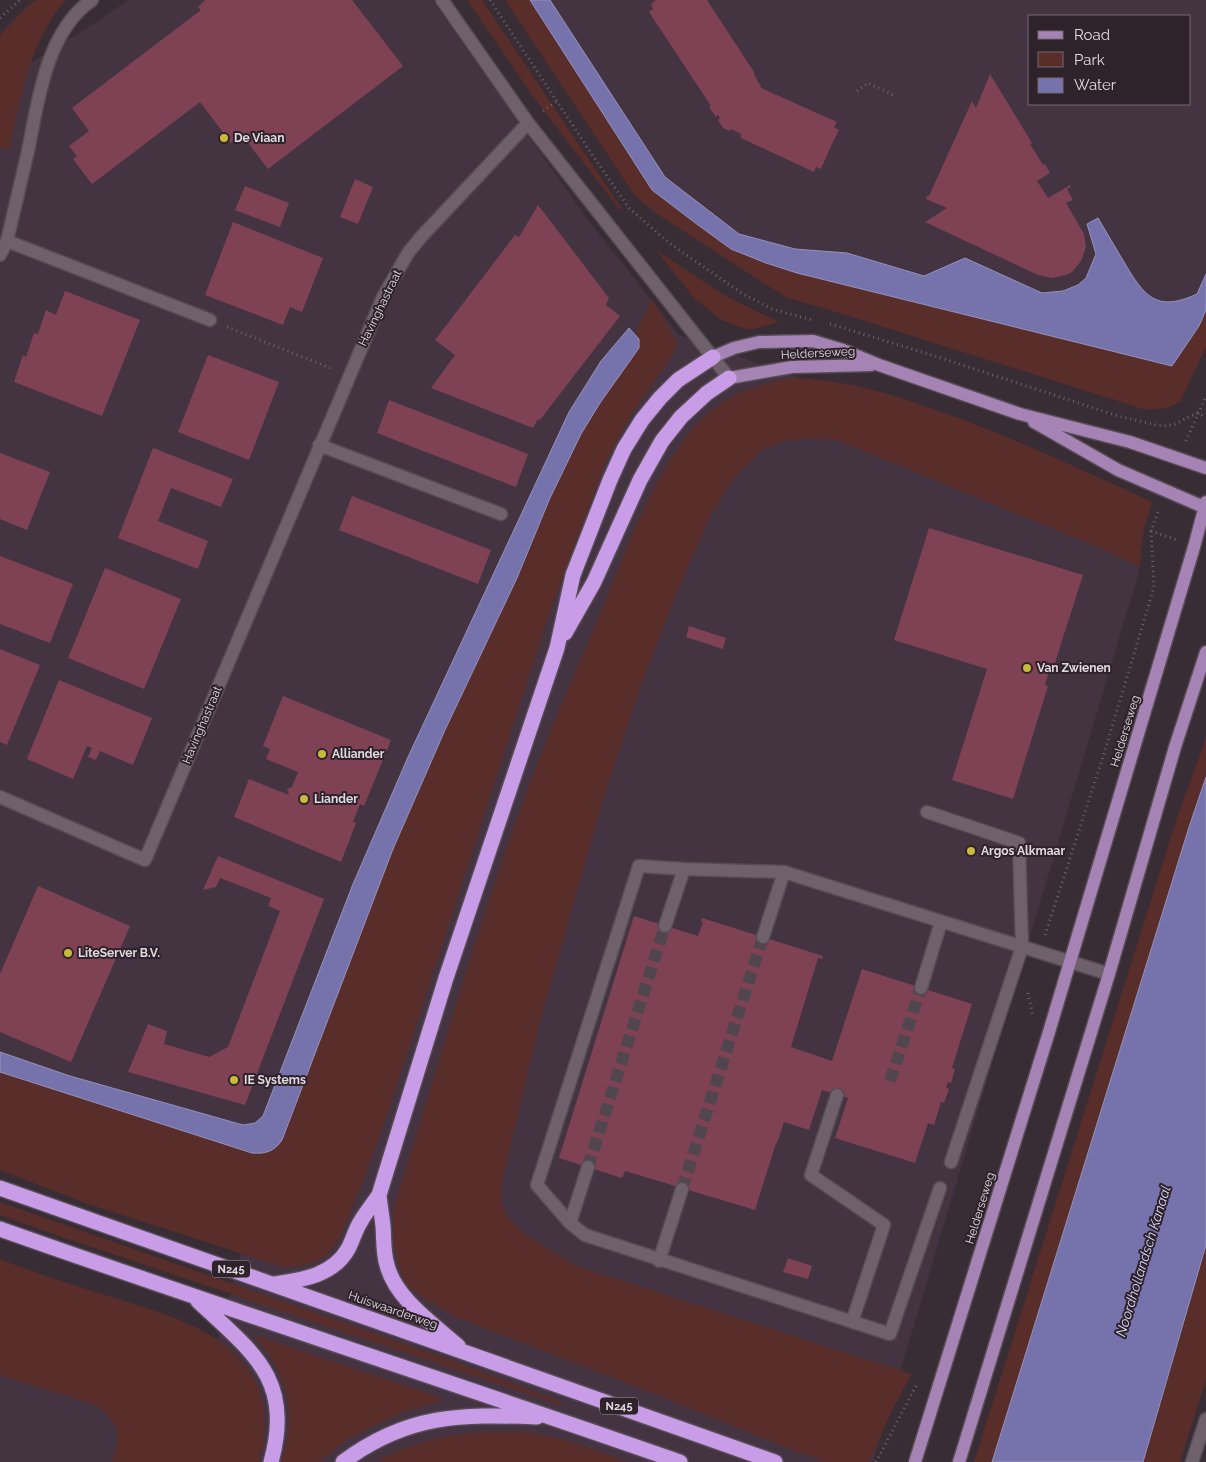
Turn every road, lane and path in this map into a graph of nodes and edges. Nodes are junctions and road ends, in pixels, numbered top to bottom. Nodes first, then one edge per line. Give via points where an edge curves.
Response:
1 (20, 0) edge
2 (92, 0) edge
3 (442, 0) edge
4 (490, 0) edge
5 (0, 18) edge
6 (857, 91) dead end
7 (896, 96) dead end
8 (528, 123) junction
9 (7, 241) junction
10 (0, 255) edge
11 (210, 320) joint
12 (820, 322) dead end
13 (827, 323) dead end
14 (713, 357) junction
15 (879, 365) junction
16 (349, 375) junction
17 (729, 378) junction
18 (1206, 396) edge
19 (1197, 413) junction
20 (1020, 414) junction
21 (1206, 417) edge
22 (319, 444) junction
23 (1206, 468) edge
24 (1206, 506) edge
25 (501, 514) dead end
26 (1151, 531) dead end
27 (557, 648) junction
28 (1206, 652) edge
29 (0, 796) edge
30 (927, 812) dead end
31 (684, 869) junction
32 (784, 872) junction
33 (1056, 907) dead end
34 (941, 922) junction
35 (665, 926) tunnel mouth
36 (763, 937) tunnel mouth
37 (1022, 947) junction
38 (1071, 962) junction
39 (1109, 974) junction
40 (920, 988) tunnel mouth
41 (837, 1094) dead end
42 (952, 1162) dead end
43 (588, 1167) tunnel mouth
44 (0, 1188) edge
45 (940, 1188) dead end
46 (682, 1189) tunnel mouth
47 (379, 1195) junction
48 (570, 1223) junction
49 (0, 1229) edge
50 (659, 1261) junction
51 (274, 1284) junction
52 (195, 1298) junction
53 (852, 1322) junction
54 (462, 1350) junction
55 (553, 1418) junction
56 (1206, 1419) edge
57 (271, 1462) edge
58 (343, 1462) edge
59 (680, 1462) edge
60 (776, 1462) edge
61 (915, 1462) edge
62 (959, 1462) edge
63 (1192, 1462) edge

1 - 5 path
2 - 9 street via 74,16 49,60
3 - 8 street
4 - 12 path via 629,208 669,243 744,294 772,309
6 - 7 path via 868,83
8 - 14 street
8 - 16 street, Havinghastraat via 434,221 408,253 383,297
9 - 10 street
9 - 11 street
11 - 16 path
13 - 19 path via 1118,416 1166,426
14 - 15 main road, Helderseweg via 759,342 813,341
14 - 17 street
14 - 27 highway via 678,380 660,398 624,449 573,575
15 - 17 main road, Helderseweg via 792,367
15 - 20 main road, Helderseweg
16 - 22 street, Havinghastraat
17 - 27 highway via 680,417 662,441 640,480 594,582
18 - 19 path
19 - 21 path
20 - 23 main road, Helderseweg via 1130,442
20 - 24 main road, Helderseweg via 1118,470
22 - 25 street
22 - 29 street, Havinghastraat via 145,860
24 - 38 main road, Helderseweg
26 - 33 path, Helderseweg via 1154,587
27 - 47 highway via 446,978
28 - 39 main road
30 - 37 street via 1020,843
31 - 32 street
31 - 35 street
31 - 48 street via 639,866 537,1185
32 - 34 street
32 - 36 street
34 - 37 street
34 - 40 street
37 - 38 street
37 - 42 street
38 - 39 street
38 - 61 main road, Helderseweg
39 - 62 main road
41 - 53 street via 811,1175 884,1225
43 - 48 street
44 - 51 highway, Huiswaarderweg / N245
45 - 53 street via 890,1334
46 - 50 street
47 - 51 highway via 360,1222 348,1250 332,1268 302,1280
47 - 54 highway via 382,1241 393,1281 406,1299
48 - 50 street via 585,1236
49 - 52 highway, N245
50 - 53 street
51 - 54 highway, Huiswaarderweg / N245
52 - 55 highway, N245
52 - 57 highway via 258,1360 268,1376 277,1410 278,1431
54 - 60 highway, Huiswaarderweg / N245
55 - 58 highway via 483,1415 438,1419 380,1439
55 - 59 highway, N245
56 - 63 street

